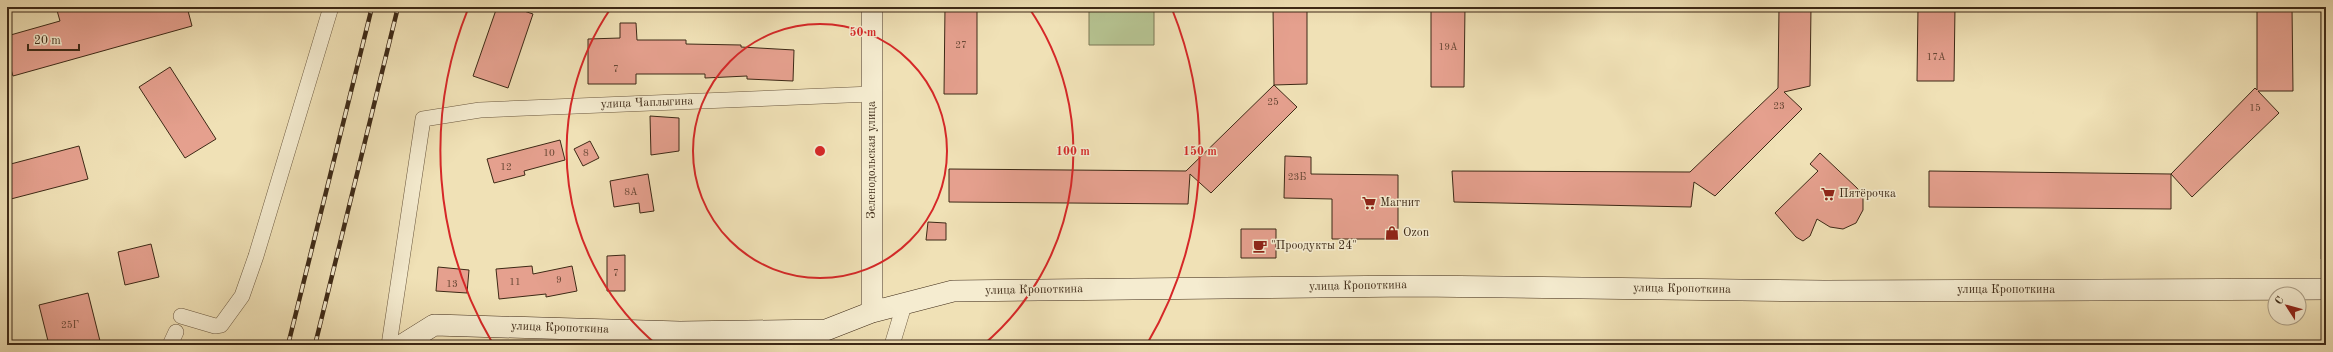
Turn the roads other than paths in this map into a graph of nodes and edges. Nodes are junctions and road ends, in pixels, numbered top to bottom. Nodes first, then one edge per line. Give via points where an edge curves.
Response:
1 (331, 7) edge
2 (872, 7) edge
3 (872, 94) junction
4 (2326, 289) edge
5 (905, 302) junction
6 (872, 312) junction
7 (181, 316) dead end
8 (389, 345) edge
9 (402, 345) edge
10 (892, 345) edge

1 - 7 street via 242,296 221,325 215,326
2 - 3 street, Зеленодольская улица
3 - 6 street, Зеленодольская улица
3 - 8 street, улица Чаплыгина via 480,110 423,119
4 - 5 street, улица Кропоткина via 1824,290 1391,286 953,291
5 - 6 street, улица Кропоткина
5 - 10 street
6 - 9 street, улица Кропоткина via 826,330 680,332 434,325

